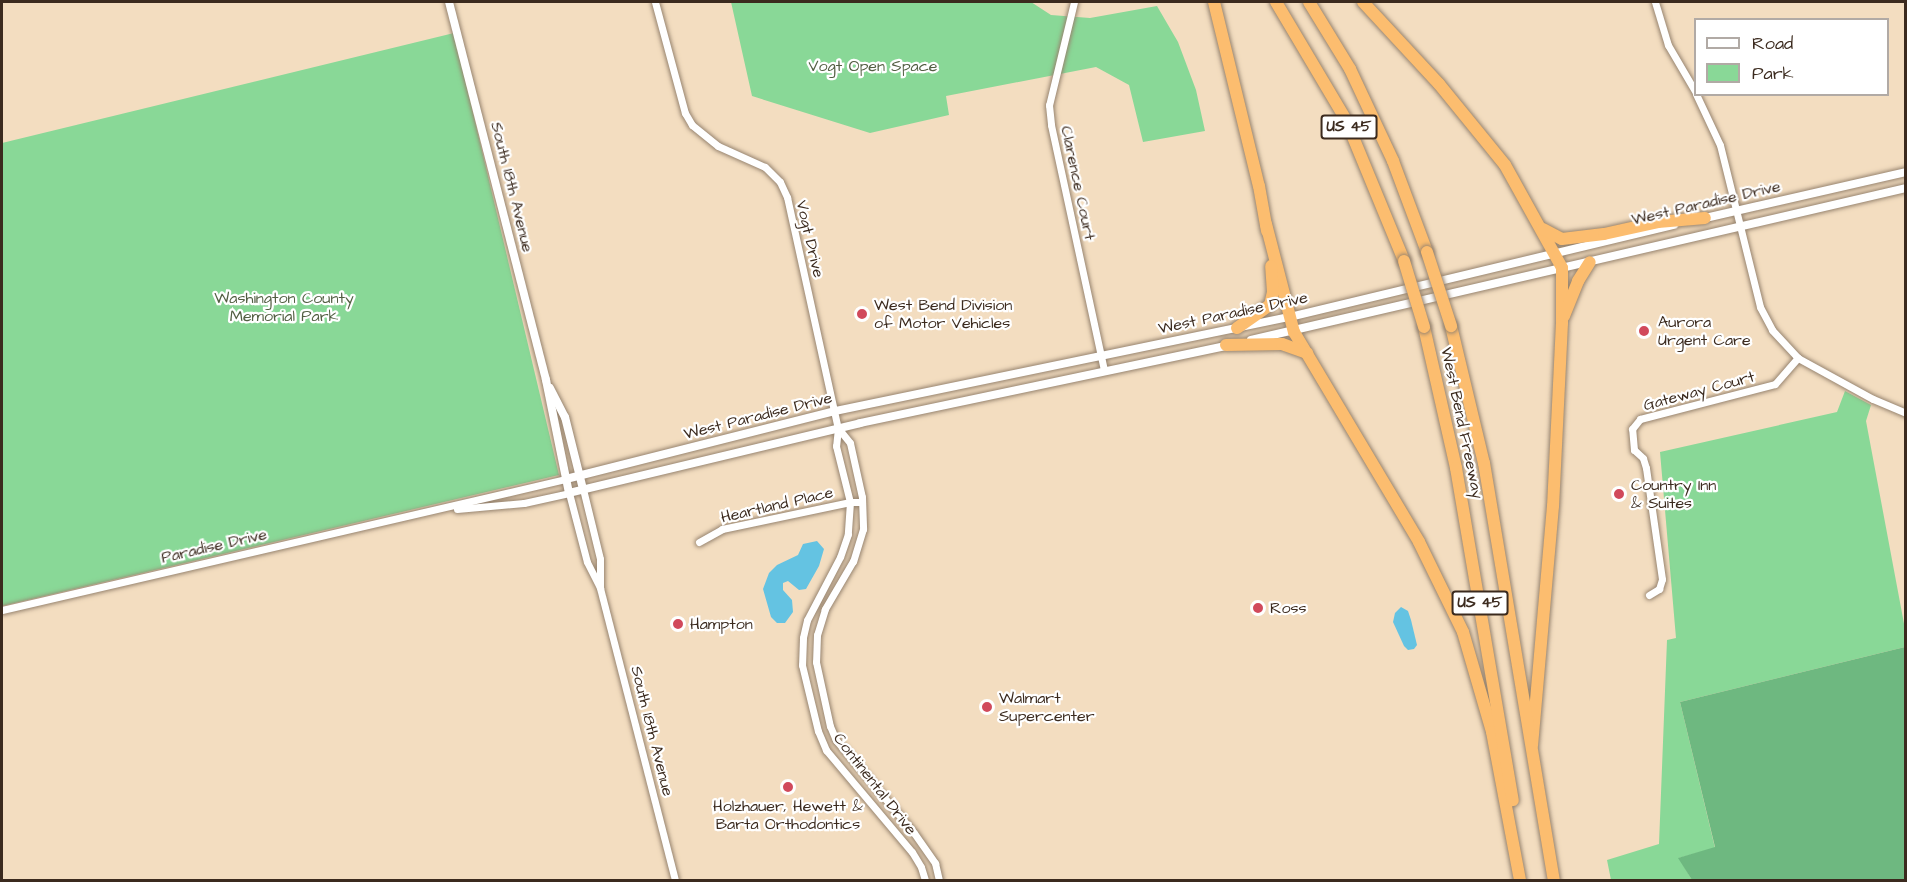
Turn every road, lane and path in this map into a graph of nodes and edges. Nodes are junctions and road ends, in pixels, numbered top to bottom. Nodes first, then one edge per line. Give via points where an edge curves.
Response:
1 (449, 2) edge
2 (655, 2) edge
3 (1074, 2) edge
4 (1214, 2) edge
5 (1276, 2) edge
6 (1309, 2) edge
7 (1363, 2) edge
8 (1655, 2) edge
9 (1694, 90) edge
10 (1697, 96) edge
11 (1905, 172) edge
12 (1905, 188) edge
13 (1737, 211) junction
14 (1705, 218) junction
15 (1266, 224) junction
16 (1539, 226) junction
17 (1740, 228) junction
18 (1554, 254) junction
19 (1590, 262) junction
20 (1562, 268) junction
21 (1290, 317) junction
22 (1562, 323) junction
23 (1237, 328) junction
24 (1294, 332) junction
25 (1226, 345) junction
26 (1307, 353) junction
27 (1101, 356) junction
28 (1798, 358) junction
29 (1104, 370) junction
30 (546, 380) junction
31 (835, 411) junction
32 (1905, 413) edge
33 (838, 428) junction
34 (580, 476) junction
35 (566, 479) junction
36 (583, 489) junction
37 (569, 493) junction
38 (850, 502) junction
39 (862, 502) junction
40 (433, 512) junction
41 (699, 542) dead end
42 (600, 588) junction
43 (1649, 595) dead end
44 (2, 610) edge
45 (1532, 745) junction
46 (675, 880) edge
47 (925, 880) edge
48 (939, 880) edge
49 (1520, 880) edge
50 (1525, 880) edge
51 (1554, 880) edge

1 - 30 street, South 18th Avenue
2 - 31 street, Vogt Drive via 684,113 718,146 765,167 785,191
3 - 27 street, Clarence Court via 1049,105
4 - 15 highway
5 - 50 highway, West Bend Freeway / US 45, bridge via 1346,120 1404,261 1424,327 1462,503
6 - 45 highway, West Bend Freeway / US 45, bridge via 1350,69 1393,161 1451,326 1484,463
7 - 16 highway via 1439,84 1505,165
8 - 9 street via 1668,45
10 - 13 street via 1720,145
11 - 13 street, West Paradise Drive
12 - 17 street, West Paradise Drive
13 - 14 street, West Paradise Drive
13 - 17 street
14 - 16 highway via 1562,239
14 - 18 street, West Paradise Drive
15 - 21 highway
15 - 23 highway via 1272,299 1265,310
16 - 18 highway
17 - 19 street, West Paradise Drive
17 - 28 street via 1760,307 1772,330
18 - 20 highway
18 - 21 street, West Paradise Drive
19 - 20 street, West Paradise Drive
19 - 22 highway
20 - 22 highway
20 - 24 street, West Paradise Drive
21 - 23 street, West Paradise Drive
21 - 24 highway
22 - 45 highway via 1553,506
23 - 27 street, West Paradise Drive
24 - 25 street, West Paradise Drive
24 - 26 highway
25 - 26 highway via 1282,345
25 - 29 street, West Paradise Drive
26 - 49 highway via 1419,542 1463,632 1492,732
27 - 29 street, Clarence Court
27 - 31 street, West Paradise Drive
28 - 32 street
28 - 43 street, Gateway Court via 1775,384 1640,419 1632,429 1635,450 1646,468 1662,579 1659,590
29 - 33 street, West Paradise Drive
30 - 34 street, South 18th Avenue via 565,417
30 - 35 street, South 18th Avenue
31 - 33 street, Vogt Drive
31 - 34 street, West Paradise Drive
33 - 36 street, West Paradise Drive
33 - 38 street, Continental Drive via 836,446
33 - 39 street, Continental Drive via 850,443
34 - 35 street, West Paradise Drive
34 - 36 street, South 18th Avenue
35 - 37 street, South 18th Avenue
35 - 40 street, Paradise Drive
36 - 37 street, West Paradise Drive
36 - 42 street, South 18th Avenue via 600,559
37 - 40 street, Paradise Drive via 524,503
37 - 42 street, South 18th Avenue via 587,562
38 - 39 street, Heartland Place
38 - 41 street, Heartland Place via 722,530
38 - 47 street, Continental Drive via 848,534 840,557 807,620 802,665 826,750 912,852
39 - 48 street, Continental Drive via 860,544 825,609 817,635 816,662 836,740 914,833 935,863
40 - 44 street, Paradise Drive
42 - 46 street, South 18th Avenue
45 - 51 highway, West Bend Freeway / US 45

